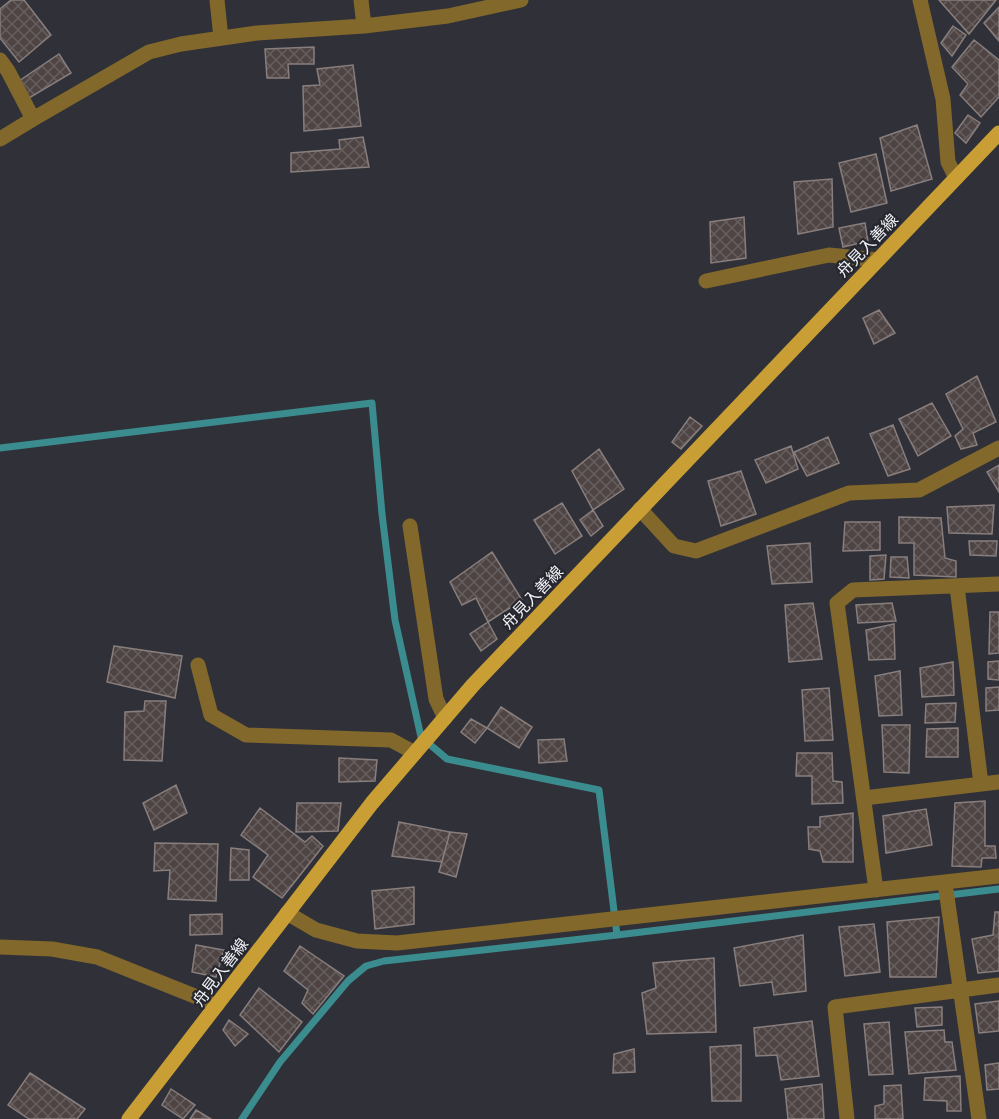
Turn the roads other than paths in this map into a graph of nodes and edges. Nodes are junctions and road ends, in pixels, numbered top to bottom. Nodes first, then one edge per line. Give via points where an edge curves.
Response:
1 (218, 0) edge
2 (361, 0) edge
3 (521, 0) edge
4 (920, 0) edge
5 (364, 26) junction
6 (221, 38) junction
7 (0, 60) edge
8 (33, 119) junction
9 (999, 133) edge
10 (0, 139) edge
11 (956, 178) junction
12 (878, 260) junction
13 (706, 280) dead end
14 (999, 448) edge
15 (640, 509) junction
16 (410, 526) dead end
17 (999, 584) edge
18 (957, 586) junction
19 (198, 665) dead end
20 (445, 718) junction
21 (416, 753) junction
22 (999, 782) edge
23 (981, 784) junction
24 (864, 798) junction
25 (999, 876) edge
26 (945, 883) junction
27 (876, 890) junction
28 (286, 913) junction
29 (0, 947) edge
30 (999, 985) edge
31 (962, 990) junction
32 (217, 1005) junction
33 (129, 1119) edge
34 (847, 1119) edge
35 (979, 1119) edge

1 - 6 street
2 - 5 street
3 - 5 street via 448,16
4 - 11 street via 943,99 948,162
5 - 6 street
6 - 8 street via 148,52
7 - 8 street
8 - 10 street
9 - 11 main road, 舟見入善線
11 - 12 main road, 舟見入善線
12 - 13 street via 829,255
12 - 15 main road, 舟見入善線
14 - 15 street via 919,490 849,493 696,551 674,546
15 - 20 main road, 舟見入善線
16 - 20 street via 436,699
17 - 18 street
18 - 23 street
18 - 24 street via 854,590 837,603
19 - 21 street via 211,715 246,735 391,740
20 - 21 main road, 舟見入善線
21 - 28 main road, 舟見入善線
22 - 23 street
23 - 24 street
24 - 27 street
25 - 26 street
26 - 27 street
26 - 31 street
27 - 28 street via 397,943 357,941 316,930
28 - 32 main road, 舟見入善線
29 - 32 street via 52,949 97,957
30 - 31 street
31 - 34 street via 835,1007
31 - 35 street
32 - 33 main road, 舟見入善線

